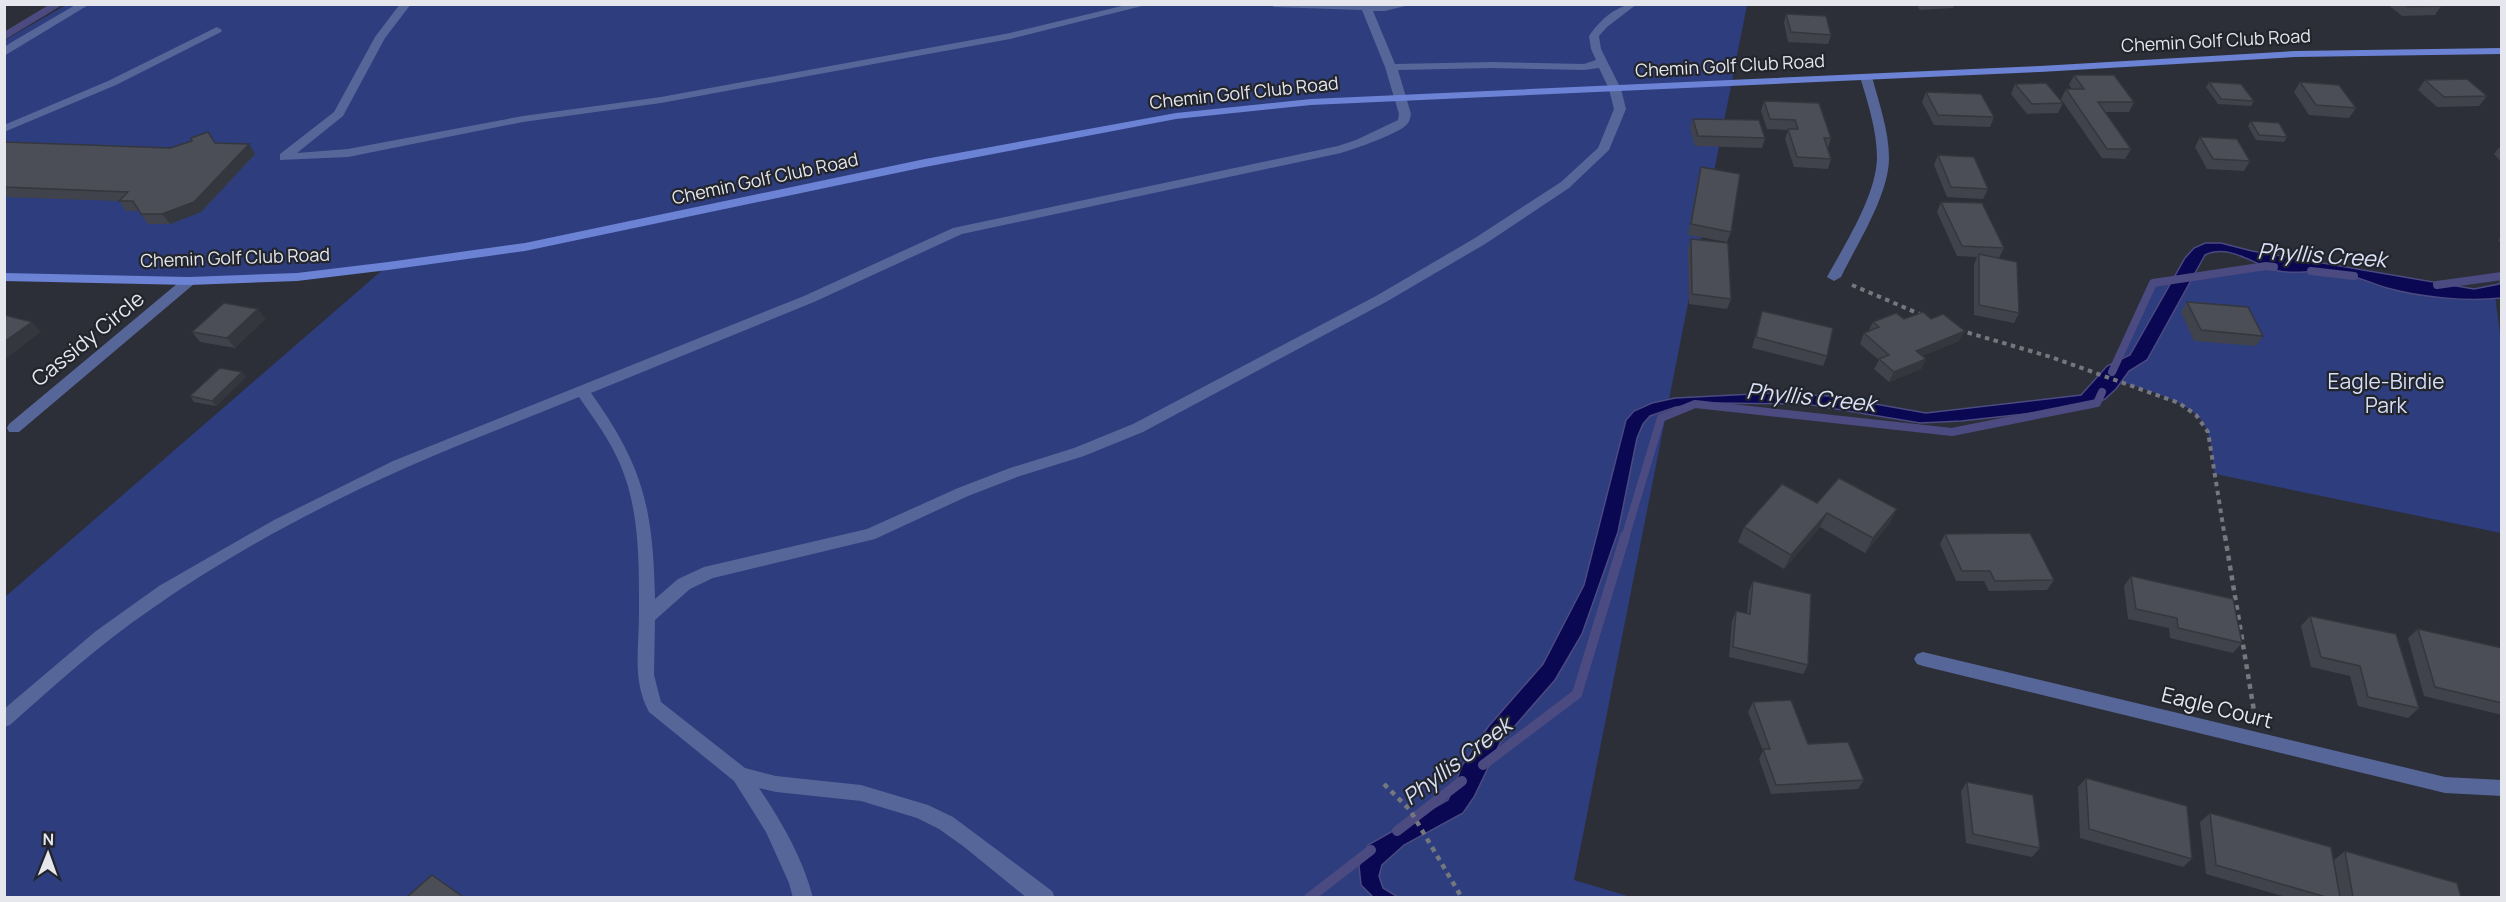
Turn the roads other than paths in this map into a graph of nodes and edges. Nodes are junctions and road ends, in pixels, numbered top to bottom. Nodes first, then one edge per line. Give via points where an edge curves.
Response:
1 (85, 4) edge
2 (406, 4) edge
3 (1145, 4) edge
4 (1274, 4) edge
5 (1408, 4) edge
6 (1632, 4) edge
7 (1366, 7) junction
8 (217, 30) dead end
9 (2502, 51) edge
10 (4, 53) edge
11 (1602, 61) junction
12 (1390, 67) junction
13 (1866, 77) junction
14 (1615, 89) junction
15 (1400, 97) junction
16 (4, 129) edge
17 (4, 277) edge
18 (1834, 277) road end
19 (189, 281) junction
20 (583, 392) junction
21 (8, 430) edge
22 (647, 618) junction
23 (1923, 659) dead end
24 (4, 720) edge
25 (740, 775) junction
26 (2502, 788) edge
27 (803, 897) edge
28 (1045, 897) edge

1 - 10 street
2 - 3 street via 380,37 339,114 284,157 348,153 524,120 661,100 1010,36
4 - 7 street
5 - 7 street
6 - 11 street via 1597,31 1594,41
7 - 12 street
8 - 16 street via 112,83
9 - 13 street, Chemin Golf Club Road via 2295,54
11 - 12 street via 1584,67
11 - 14 street
12 - 15 street
13 - 14 street, Chemin Golf Club Road
13 - 18 street via 1876,111 1883,165 1863,221
14 - 15 street, Chemin Golf Club Road
14 - 22 street via 1619,116 1603,150 1565,185 1381,299 1138,428 963,492 868,535 710,572 684,584
15 - 19 street, Chemin Golf Club Road via 1176,116 525,247 297,277
15 - 20 street via 1404,120 1360,143 958,231 808,299
17 - 19 street, Chemin Golf Club Road
19 - 21 street, Cassidy Circle
20 - 22 street via 617,439 637,492
20 - 24 street via 398,465 220,557 112,628
22 - 25 street via 648,696 655,707
23 - 26 street, Eagle Court via 2445,785
25 - 27 street via 773,826
25 - 28 street via 776,784 861,793 921,811 954,828

